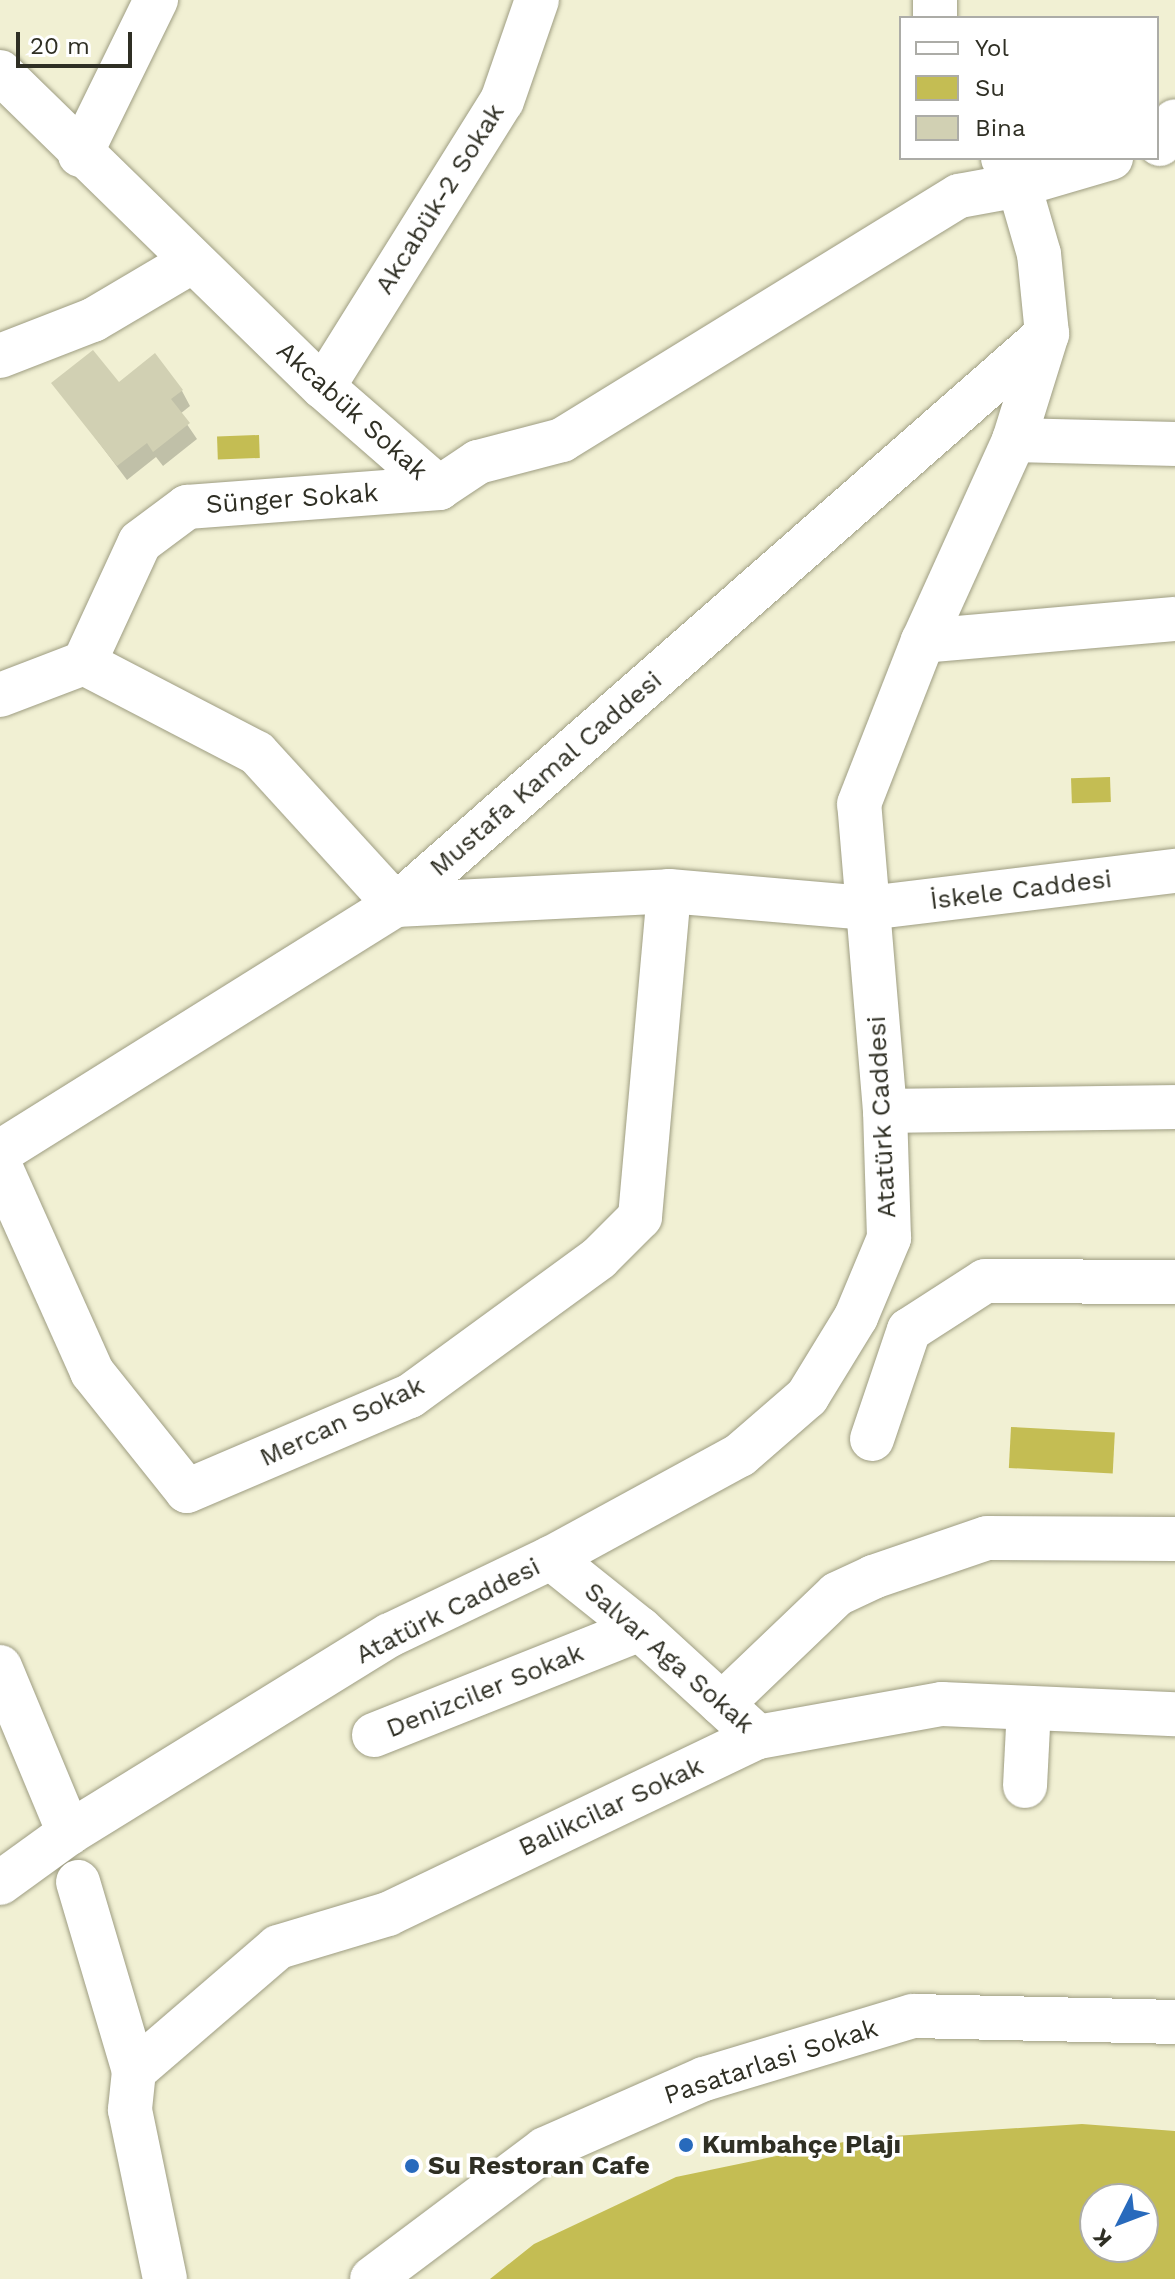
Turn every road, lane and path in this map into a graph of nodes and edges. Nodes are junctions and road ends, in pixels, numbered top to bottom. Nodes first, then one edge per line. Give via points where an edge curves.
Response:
1 (156, 0) edge
2 (537, 0) edge
3 (0, 72) edge
4 (80, 155) junction
5 (1097, 160) edge
6 (1011, 172) edge
7 (191, 262) junction
8 (1047, 334) junction
9 (0, 356) edge
10 (323, 387) junction
11 (1014, 440) junction
12 (1175, 444) edge
13 (439, 488) junction
14 (1175, 619) edge
15 (923, 641) junction
16 (84, 663) junction
17 (0, 695) edge
18 (1175, 871) edge
19 (669, 891) junction
20 (396, 905) junction
21 (868, 908) junction
22 (1175, 1107) edge
23 (885, 1111) junction
24 (0, 1152) edge
25 (0, 1166) edge
26 (1175, 1282) edge
27 (872, 1439) dead end
28 (1175, 1539) edge
29 (551, 1558) junction
30 (640, 1629) junction
31 (1, 1670) edge
32 (722, 1704) junction
33 (1029, 1708) junction
34 (1175, 1714) edge
35 (374, 1735) dead end
36 (758, 1737) junction
37 (1025, 1786) dead end
38 (69, 1833) junction
39 (78, 1882) dead end
40 (0, 1883) edge
41 (1175, 2022) edge
42 (134, 2071) junction
43 (165, 2279) edge
44 (372, 2279) edge

1 - 4 street
2 - 10 street, Akcabük-2 Sokak via 502,101
3 - 4 street, Akcabük Sokak
4 - 7 street, Akcabük Sokak
5 - 6 street, Akcabük Sokak
6 - 8 street, Atatürk Caddesi via 1039,254
6 - 13 street, Akcabük Sokak via 959,196 562,440 478,462
7 - 9 street via 93,320
7 - 10 street, Akcabük Sokak
8 - 11 street, Atatürk Caddesi
8 - 20 street, Mustafa Kamal Caddesi
10 - 13 street, Akcabük Sokak
11 - 12 street
11 - 15 street, Atatürk Caddesi
13 - 16 street, Sünger Sokak via 187,507 140,542
14 - 15 street
15 - 21 street, Atatürk Caddesi via 859,804
16 - 17 street
16 - 20 street via 257,753
18 - 21 street, İskele Caddesi
19 - 20 street, İskele Caddesi
19 - 21 street, İskele Caddesi
19 - 25 street, Mercan Sokak via 640,1217 599,1258 410,1396 187,1491 92,1372
20 - 24 street, Mustafa Kamal Caddesi
21 - 23 street, Atatürk Caddesi
22 - 23 street
23 - 29 street, Atatürk Caddesi via 889,1238 856,1317 807,1397 740,1455
26 - 27 street via 985,1281 909,1330
28 - 32 street via 987,1538 873,1577 837,1594
29 - 30 street, Salvar Aga Sokak
29 - 38 street, Atatürk Caddesi via 390,1635
30 - 32 street, Salvar Aga Sokak
30 - 35 street, Denizciler Sokak
31 - 38 street
32 - 36 street, Salvar Aga Sokak
33 - 34 street, Salvar Aga Sokak
33 - 36 street, Salvar Aga Sokak via 942,1704
33 - 37 street
36 - 42 street, Balikcilar Sokak via 388,1914 278,1947
38 - 40 street, Atatürk Caddesi
39 - 42 street
41 - 44 street, Pasatarlasi Sokak via 913,2016 704,2079 545,2149
42 - 43 street via 130,2110

